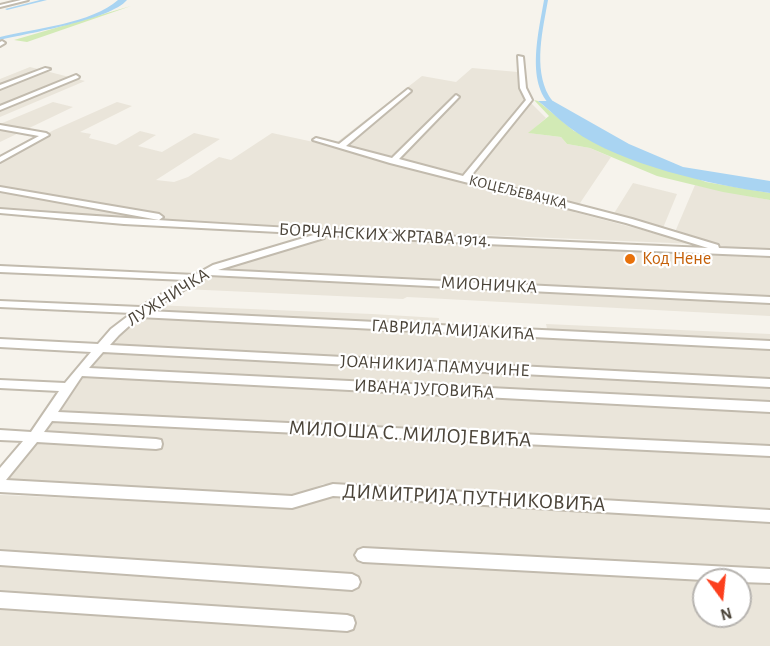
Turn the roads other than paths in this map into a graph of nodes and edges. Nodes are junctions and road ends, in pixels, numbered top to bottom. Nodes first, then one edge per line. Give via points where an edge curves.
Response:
1 (26, 0) edge
2 (0, 6) edge
3 (520, 57) dead end
4 (47, 69) dead end
5 (76, 77) dead end
6 (0, 87) edge
7 (408, 91) dead end
8 (456, 97) dead end
9 (0, 108) edge
10 (0, 127) edge
11 (316, 140) dead end
12 (340, 146) junction
13 (0, 160) edge
14 (393, 161) junction
15 (465, 178) junction
16 (0, 189) edge
17 (0, 211) edge
18 (192, 223) junction
19 (331, 233) junction
20 (718, 250) junction
21 (770, 253) edge
22 (0, 269) edge
23 (207, 272) junction
24 (195, 278) junction
25 (770, 300) edge
26 (0, 304) edge
27 (139, 312) junction
28 (0, 343) edge
29 (770, 345) edge
30 (99, 348) junction
31 (79, 372) junction
32 (770, 383) edge
33 (0, 384) edge
34 (67, 387) junction
35 (770, 407) edge
36 (50, 416) junction
37 (0, 435) edge
38 (34, 437) junction
39 (156, 444) dead end
40 (770, 452) edge
41 (0, 478) edge
42 (0, 486) edge
43 (770, 516) edge
44 (363, 555) dead end
45 (0, 558) edge
46 (770, 576) edge
47 (352, 582) dead end
48 (0, 600) edge
49 (348, 623) dead end

1 - 2 street
3 - 15 street via 523,88 529,100
4 - 6 street
5 - 9 street
7 - 12 street
8 - 14 street
10 - 13 street via 46,135
11 - 12 street, КОЦЕЉЕВАЧКА
12 - 14 street, КОЦЕЉЕВАЧКА
14 - 15 street, КОЦЕЉЕВАЧКА
15 - 20 street, КОЦЕЉЕВАЧКА via 629,221
16 - 18 street
17 - 18 street, БОРЧАНСКИХ ЖРТАВА 1914.
18 - 19 street, БОРЧАНСКИХ ЖРТАВА 1914.
19 - 20 street, БОРЧАНСКИХ ЖРТАВА 1914. via 626,249
19 - 23 street, ЛУЖНИЧКА via 240,258
20 - 21 street, БОРЧАНСКИХ ЖРТАВА 1914.
22 - 24 street
23 - 24 street, ЛУЖНИЧКА
23 - 25 street, МИОНИЧКА
24 - 27 street, ЛУЖНИЧКА
26 - 27 street, ГАВРИЛА МИЈАКИЋА
27 - 29 street, ГАВРИЛА МИЈАКИЋА
27 - 30 street, ЛУЖНИЧКА
28 - 30 street, ЈОАНИКИЈА ПАМУЧИНЕ
30 - 31 street, ЛУЖНИЧКА
30 - 32 street, ЈОАНИКИЈА ПАМУЧИНЕ
31 - 34 street, ЛУЖНИЧКА
31 - 35 street, ИВАНА ЈУГОВИЋА
33 - 34 street
34 - 36 street, ЛУЖНИЧКА
36 - 38 street, ЛУЖНИЧКА
36 - 40 street, МИЛОША С. МИЛОЈЕВИЋА
37 - 38 street
38 - 39 street
38 - 41 street, ЛУЖНИЧКА
42 - 43 street, ДИМИТРИЈА ПУТНИКОВИЋА via 292,502 333,490
44 - 46 street
45 - 47 street
48 - 49 street

